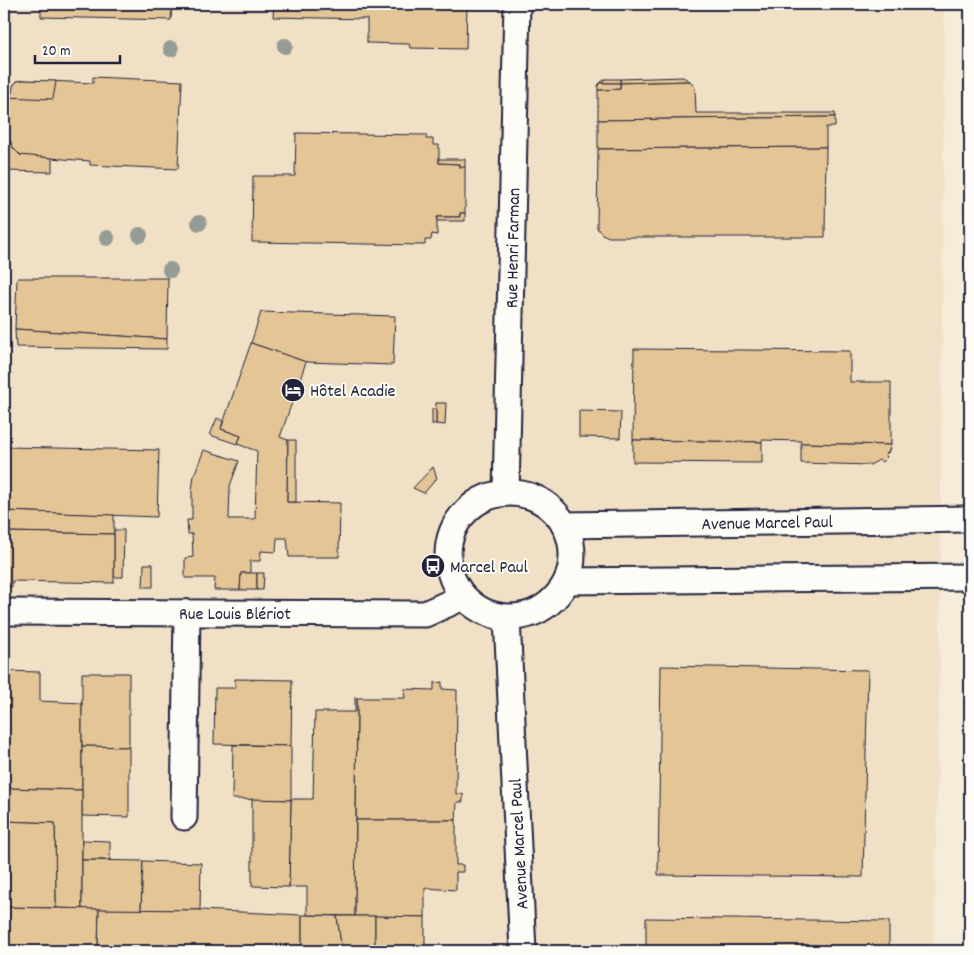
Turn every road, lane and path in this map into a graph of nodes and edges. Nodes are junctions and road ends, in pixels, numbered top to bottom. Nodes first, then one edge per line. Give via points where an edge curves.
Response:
1 (517, 4) edge
2 (506, 493) junction
3 (970, 519) edge
4 (564, 524) junction
5 (970, 577) edge
6 (567, 581) junction
7 (463, 596) junction
8 (4, 612) edge
9 (187, 613) junction
10 (507, 618) junction
11 (184, 816) dead end
12 (524, 951) edge

1 - 2 street, Rue Henri Farman
2 - 4 street via 533,497 552,508
2 - 7 street via 491,496 472,506 452,531 448,562 452,578
3 - 4 street, Avenue Marcel Paul
4 - 6 street via 572,550
5 - 6 street
6 - 10 street via 542,609
7 - 9 street, Rue Louis Blériot via 425,614
7 - 10 street via 484,612
8 - 9 street, Rue Louis Blériot
9 - 11 street
10 - 12 street, Avenue Marcel Paul

